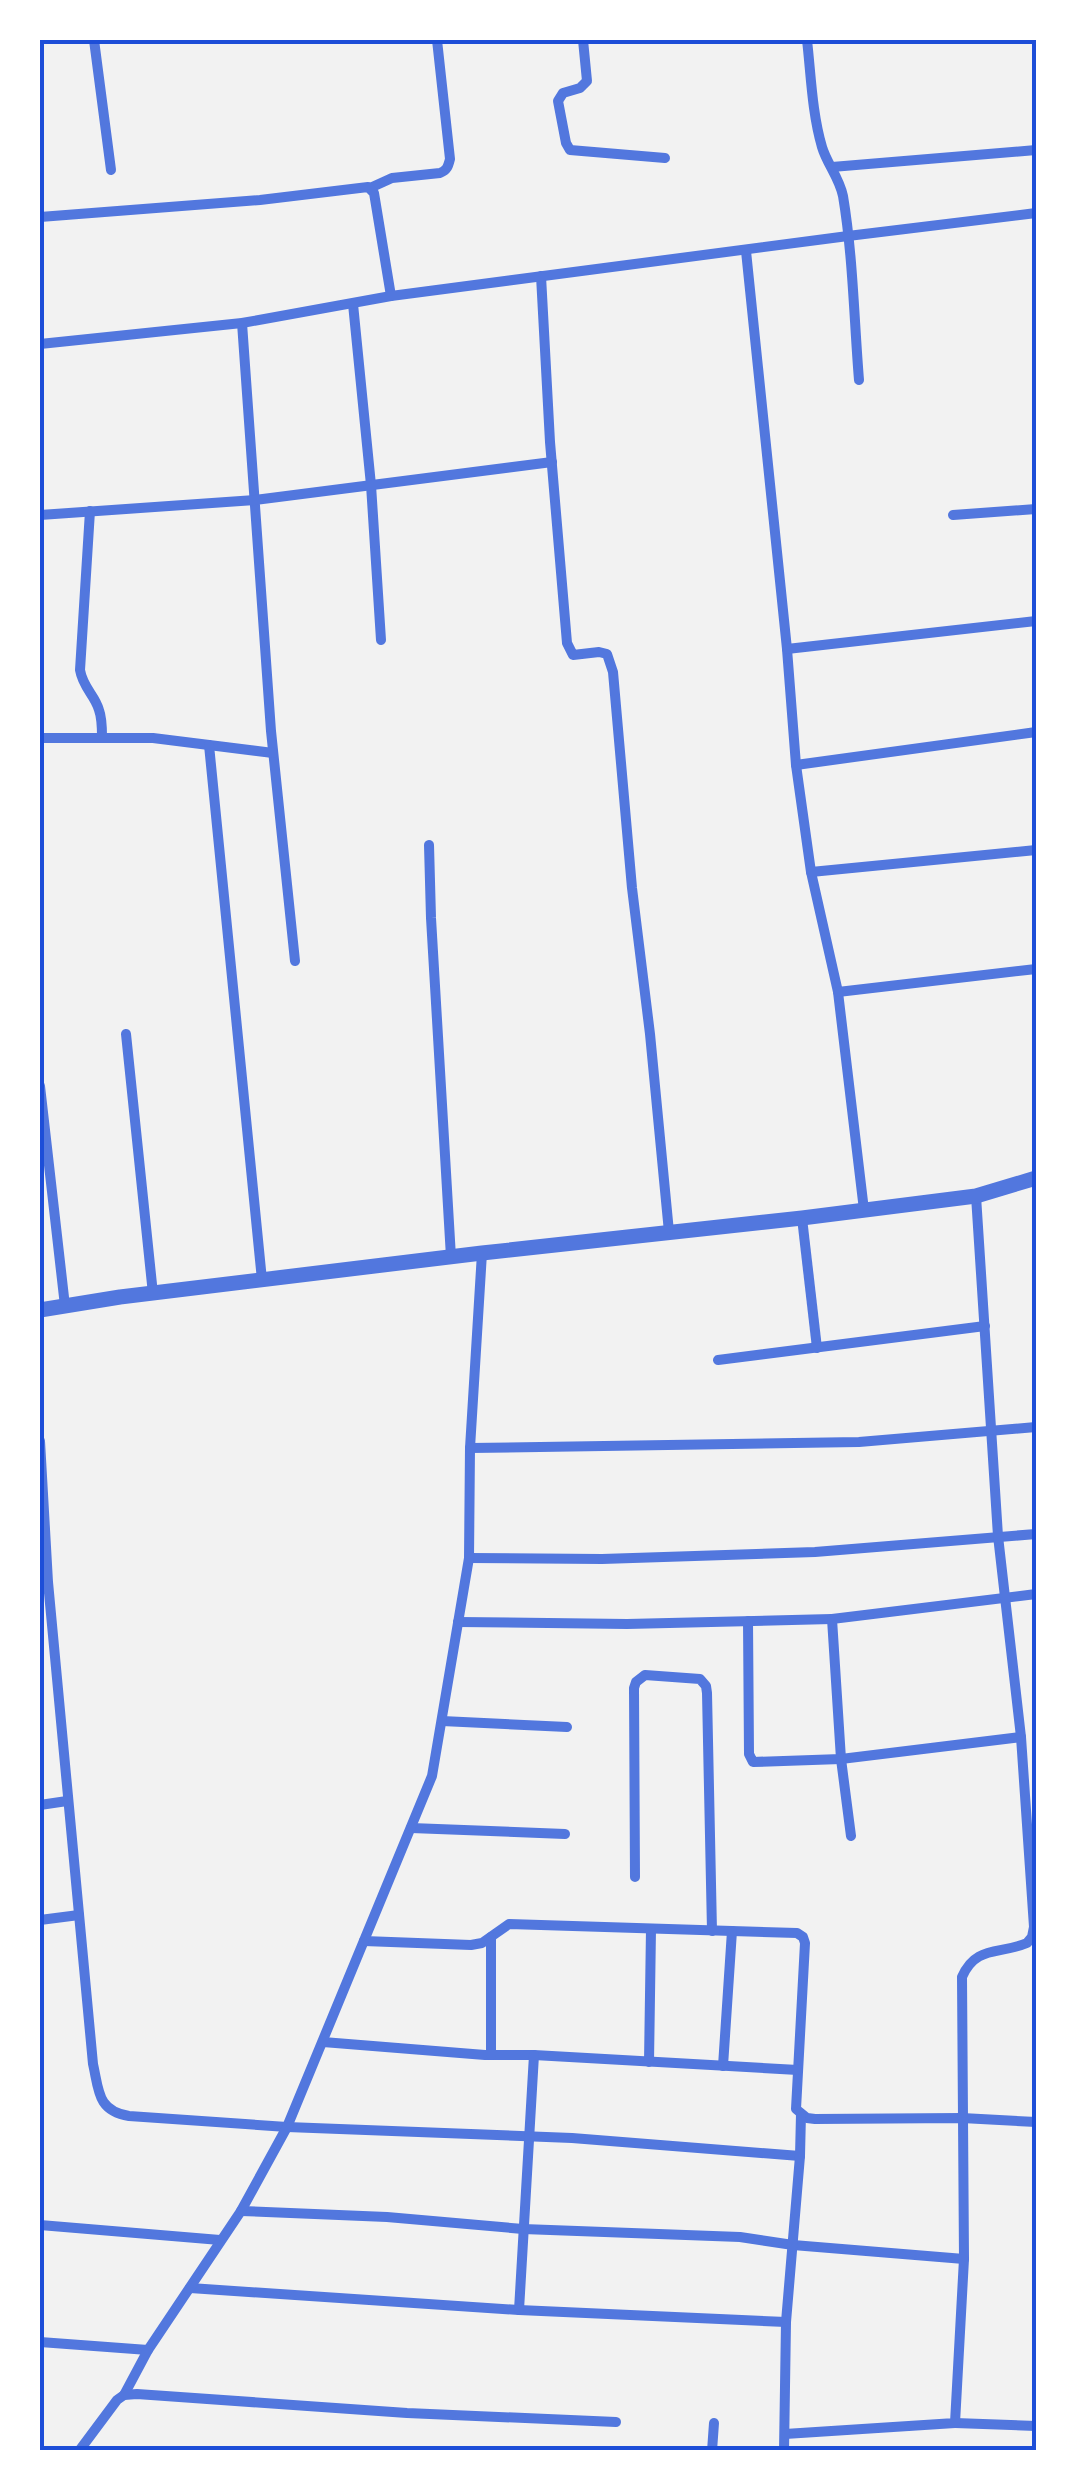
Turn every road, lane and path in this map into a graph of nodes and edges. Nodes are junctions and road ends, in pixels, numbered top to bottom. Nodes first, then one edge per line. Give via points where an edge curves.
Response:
1 (94, 40) edge
2 (436, 40) edge
3 (583, 40) edge
4 (807, 40) edge
5 (1036, 150) edge
6 (664, 158) dead end
7 (832, 167) junction
8 (112, 170) dead end
9 (370, 188) junction
10 (1036, 214) edge
11 (40, 217) edge
12 (848, 236) junction
13 (746, 250) junction
14 (541, 276) junction
15 (390, 296) junction
16 (353, 304) junction
17 (242, 322) junction
18 (40, 344) edge
19 (859, 380) dead end
20 (552, 462) junction
21 (371, 485) junction
22 (255, 500) junction
23 (1036, 509) edge
24 (90, 511) junction
25 (40, 515) edge
26 (953, 515) dead end
27 (1036, 620) edge
28 (381, 640) dead end
29 (787, 649) junction
30 (1036, 732) edge
31 (102, 737) junction
32 (40, 738) edge
33 (209, 745) junction
34 (273, 753) junction
35 (796, 765) junction
36 (429, 844) dead end
37 (1036, 850) edge
38 (812, 872) junction
39 (295, 961) dead end
40 (1036, 970) edge
41 (838, 992) junction
42 (126, 1034) dead end
43 (40, 1086) edge
44 (1036, 1178) edge
45 (976, 1196) junction
46 (864, 1210) junction
47 (802, 1218) junction
48 (670, 1232) junction
49 (482, 1253) junction
50 (451, 1257) junction
51 (262, 1280) junction
52 (153, 1294) junction
53 (65, 1306) junction
54 (40, 1310) edge
55 (985, 1326) junction
56 (816, 1348) junction
57 (718, 1360) dead end
58 (1036, 1427) edge
59 (992, 1432) junction
60 (40, 1441) edge
61 (470, 1448) junction
62 (1036, 1534) edge
63 (998, 1536) junction
64 (470, 1558) junction
65 (1036, 1594) edge
66 (1006, 1597) junction
67 (832, 1618) junction
68 (748, 1621) junction
69 (458, 1622) junction
70 (442, 1721) junction
71 (568, 1727) dead end
72 (1021, 1737) junction
73 (841, 1759) junction
74 (67, 1801) junction
75 (40, 1805) edge
76 (1032, 1813) edge
77 (411, 1828) junction
78 (565, 1834) dead end
79 (851, 1836) dead end
80 (635, 1877) dead end
81 (79, 1915) junction
82 (40, 1920) edge
83 (651, 1929) junction
84 (712, 1931) junction
85 (732, 1931) junction
86 (492, 1937) junction
87 (364, 1941) junction
88 (324, 2042) junction
89 (491, 2055) junction
90 (534, 2055) junction
91 (648, 2062) junction
92 (724, 2066) junction
93 (798, 2070) junction
94 (801, 2114) junction
95 (962, 2118) junction
96 (1036, 2122) edge
97 (287, 2127) junction
98 (527, 2137) junction
99 (800, 2156) junction
100 (240, 2211) junction
101 (40, 2225) edge
102 (523, 2230) junction
103 (220, 2240) junction
104 (793, 2245) junction
105 (964, 2259) junction
106 (190, 2288) junction
107 (518, 2310) junction
108 (786, 2322) junction
109 (40, 2342) edge
110 (148, 2350) junction
111 (124, 2394) junction
112 (616, 2422) dead end
113 (714, 2423) dead end
114 (955, 2423) junction
115 (1036, 2426) edge
116 (785, 2434) junction
117 (80, 2451) edge
118 (712, 2451) edge
119 (784, 2451) edge

1 - 8 street
2 - 9 street via 448,166
3 - 6 street via 588,81 558,101 570,150
4 - 7 street via 819,137
5 - 7 street
7 - 12 street
9 - 11 street
9 - 15 street
10 - 12 street
12 - 13 street
12 - 19 street
13 - 14 street
13 - 29 street
14 - 15 street
14 - 20 street
15 - 16 street
16 - 17 street
16 - 21 street
17 - 18 street
17 - 22 street
20 - 21 street
20 - 48 street via 568,648 578,656 607,654 613,672
21 - 22 street
21 - 28 street
22 - 24 street
22 - 34 street
23 - 26 street
24 - 25 street
24 - 31 street via 80,670 98,704
27 - 29 street
29 - 35 street
30 - 35 street
31 - 32 street
31 - 33 street
33 - 34 street
33 - 51 street
34 - 39 street
35 - 38 street
36 - 50 street
37 - 38 street
38 - 41 street
40 - 41 street
41 - 46 street
42 - 52 street
43 - 53 street
44 - 45 street
45 - 46 street
45 - 55 street
46 - 47 street
47 - 48 street
47 - 56 street
48 - 49 street
49 - 50 street
49 - 61 street
50 - 51 street
51 - 52 street
52 - 53 street
53 - 54 street
55 - 56 street
55 - 59 street
56 - 57 street
58 - 59 street
59 - 61 street via 859,1442
59 - 63 street
60 - 74 street
61 - 64 street
62 - 63 street
63 - 64 street via 815,1552
63 - 66 street
64 - 69 street
65 - 66 street
66 - 67 street
66 - 72 street
67 - 68 street
67 - 73 street
68 - 69 street
68 - 73 street via 750,1759
69 - 70 street
70 - 71 street
70 - 77 street via 432,1776
72 - 73 street
72 - 76 street
73 - 79 street
74 - 75 street
74 - 81 street
76 - 95 street via 1032,1937 978,1955 962,1976
77 - 78 street
77 - 87 street
80 - 84 street via 634,1688 645,1675 700,1679 707,1693
81 - 82 street
81 - 97 street via 94,2064 108,2109
83 - 84 street
83 - 86 street via 508,1924
83 - 91 street
84 - 85 street
85 - 92 street
85 - 93 street via 802,1937
86 - 87 street via 471,1945
86 - 89 street
87 - 88 street
88 - 89 street
88 - 97 street
89 - 90 street
90 - 91 street
90 - 98 street
91 - 92 street
92 - 93 street
93 - 94 street
94 - 95 street
94 - 99 street
95 - 96 street
95 - 105 street
97 - 98 street
97 - 100 street
98 - 99 street
98 - 102 street
99 - 104 street
100 - 102 street
100 - 103 street
101 - 103 street
102 - 104 street via 740,2237
102 - 107 street
103 - 106 street
104 - 105 street
104 - 108 street
105 - 114 street
106 - 107 street
106 - 110 street
107 - 108 street
108 - 116 street
109 - 110 street
110 - 111 street
111 - 112 street
111 - 117 street
113 - 118 street
114 - 115 street
114 - 116 street
116 - 119 street

